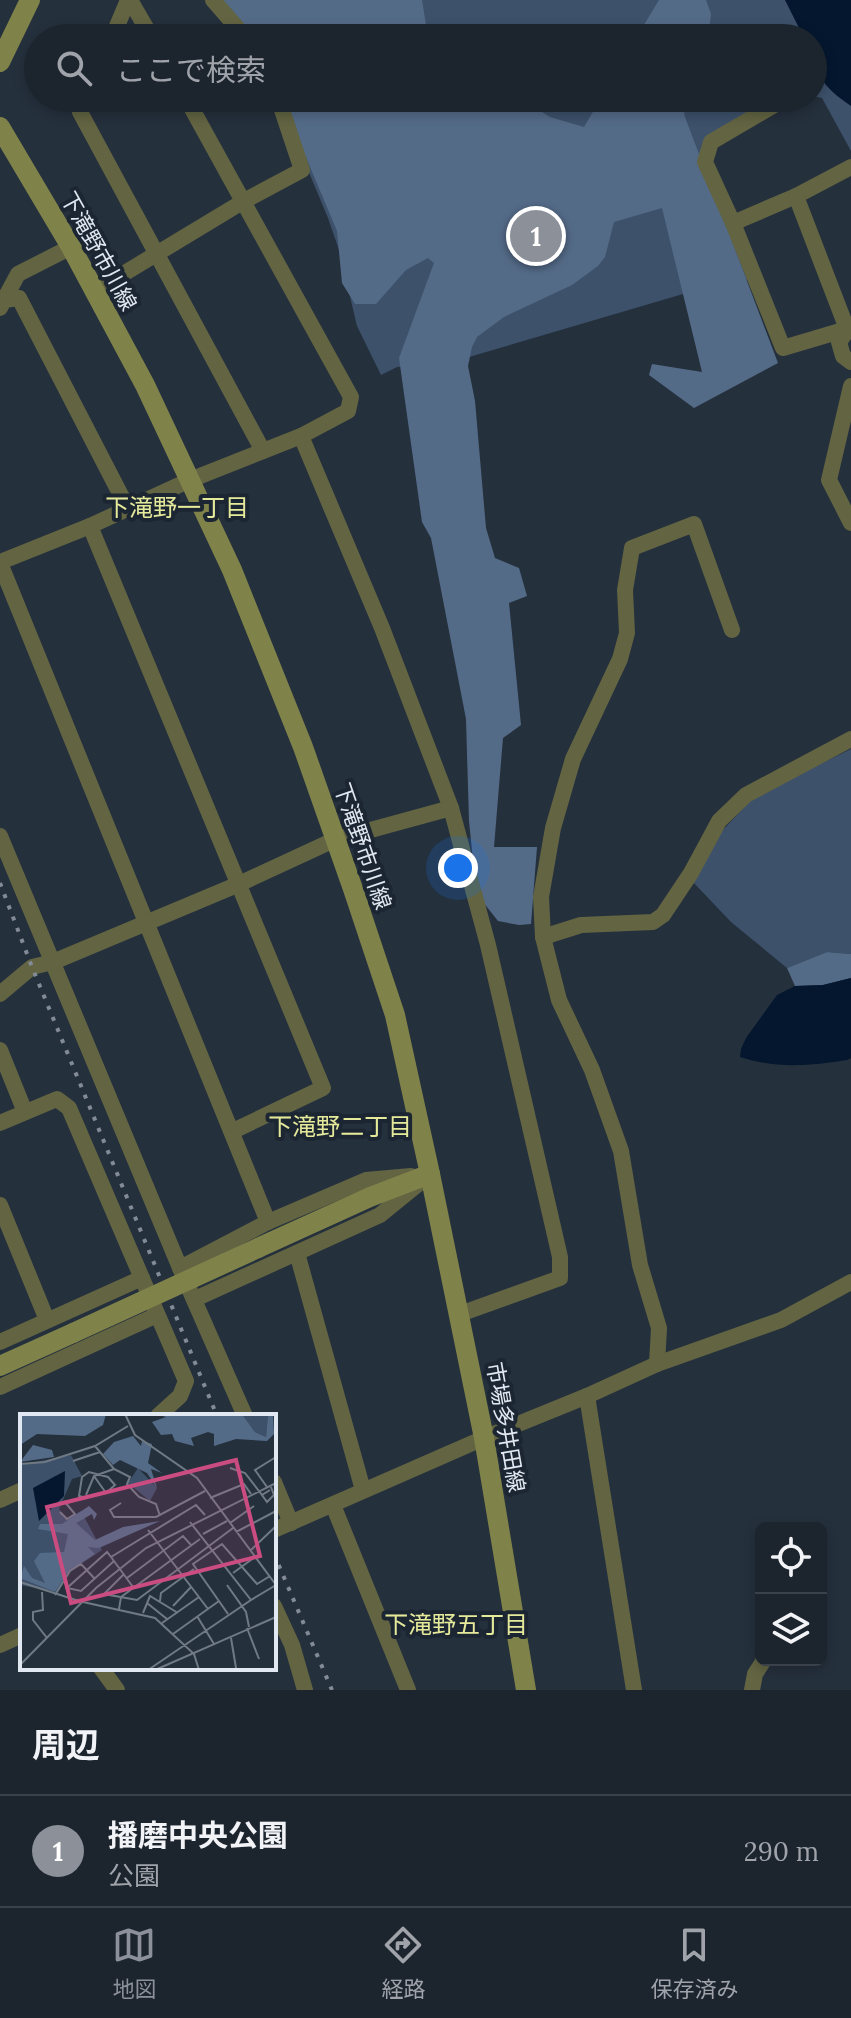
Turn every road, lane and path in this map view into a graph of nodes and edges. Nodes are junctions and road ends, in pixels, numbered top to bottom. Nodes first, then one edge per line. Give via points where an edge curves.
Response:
1 (30, 0) edge
2 (129, 0) edge
3 (213, 0) edge
4 (118, 24) edge
5 (144, 24) edge
6 (234, 24) edge
7 (0, 62) edge
8 (80, 112) edge
9 (194, 112) edge
10 (283, 112) edge
11 (762, 112) edge
12 (0, 127) edge
13 (851, 167) edge
14 (796, 196) junction
15 (244, 201) junction
16 (733, 223) junction
17 (71, 247) junction
18 (157, 253) junction
19 (95, 291) junction
20 (2, 304) edge
21 (849, 328) edge
22 (851, 362) edge
23 (851, 386) edge
24 (301, 436) junction
25 (263, 451) junction
26 (190, 480) junction
27 (128, 509) junction
28 (851, 523) edge
29 (90, 526) junction
30 (0, 562) edge
31 (732, 630) dead end
32 (851, 739) edge
33 (451, 808) junction
34 (0, 836) edge
35 (334, 840) junction
36 (239, 884) junction
37 (146, 922) junction
38 (543, 937) junction
39 (53, 962) junction
40 (0, 994) edge
41 (0, 1050) edge
42 (25, 1112) junction
43 (0, 1123) edge
44 (233, 1131) junction
45 (430, 1174) junction
46 (0, 1205) edge
47 (268, 1222) junction
48 (297, 1253) junction
49 (180, 1268) junction
50 (142, 1278) junction
51 (851, 1282) edge
52 (195, 1299) junction
53 (460, 1314) junction
54 (157, 1315) junction
55 (47, 1320) junction
56 (0, 1342) edge
57 (657, 1364) junction
58 (0, 1366) edge
59 (0, 1387) edge
60 (587, 1396) junction
61 (160, 1414) edge
62 (244, 1414) edge
63 (484, 1438) junction
64 (276, 1487) edge
65 (363, 1490) junction
66 (20, 1491) edge
67 (0, 1500) edge
68 (333, 1505) junction
69 (291, 1523) junction
70 (276, 1529) edge
71 (276, 1610) edge
72 (20, 1636) edge
73 (0, 1643) edge
74 (760, 1666) edge
75 (102, 1670) edge
76 (117, 1690) edge
77 (305, 1690) edge
78 (408, 1690) edge
79 (526, 1690) edge
80 (634, 1690) edge
81 (752, 1690) edge

1 - 7 main road
2 - 4 street
2 - 5 street
3 - 6 street
8 - 18 street
9 - 15 street
10 - 15 street via 302,170
11 - 16 street via 711,142 705,162
12 - 17 main road, 下滝野市川線
13 - 14 street
14 - 16 street
14 - 21 street
15 - 18 street
15 - 24 street via 351,397 348,411
16 - 21 street via 783,348
17 - 19 main road, 下滝野市川線
17 - 20 street via 18,274
18 - 19 street
18 - 25 street
19 - 26 main road, 下滝野市川線
20 - 27 street via 19,298
21 - 22 street via 839,342
23 - 28 street via 829,480
24 - 25 street
24 - 33 street
25 - 26 street
26 - 27 street
26 - 35 main road, 下滝野市川線 via 297,732
27 - 29 street
29 - 30 street
29 - 36 street
30 - 37 street
31 - 38 street via 694,524 632,548 625,590 627,633 620,659 573,759 553,828 541,897
32 - 38 street via 746,795 719,821 684,883 653,922 581,925
33 - 35 street
33 - 53 street via 560,1257 560,1278
34 - 39 street
35 - 36 street
35 - 45 main road, 下滝野市川線 via 395,1015
36 - 37 street
36 - 44 street via 323,1088
37 - 39 street
37 - 44 street
38 - 57 street via 559,1000 621,1151 640,1265 659,1328
39 - 40 street via 32,967
39 - 49 street
41 - 42 street
42 - 43 street
42 - 50 street via 57,1099 69,1108
44 - 47 street
45 - 47 street via 366,1180
45 - 48 street via 380,1215
45 - 53 main road, 市場多井田線
45 - 58 main road, bridge
46 - 55 street
47 - 49 street
48 - 52 street
48 - 65 street
49 - 52 street
50 - 54 street
50 - 55 street
51 - 57 street via 781,1320
52 - 62 street
53 - 63 main road, 市場多井田線
54 - 59 street
54 - 61 street via 186,1381 180,1396
55 - 56 street
57 - 60 street
60 - 63 street
60 - 80 street
63 - 65 street
63 - 79 main road, 市場多井田線
64 - 69 street
65 - 68 street
66 - 67 street
68 - 69 street
68 - 78 street
69 - 70 street
71 - 77 street
72 - 73 street
74 - 81 street
75 - 76 street

